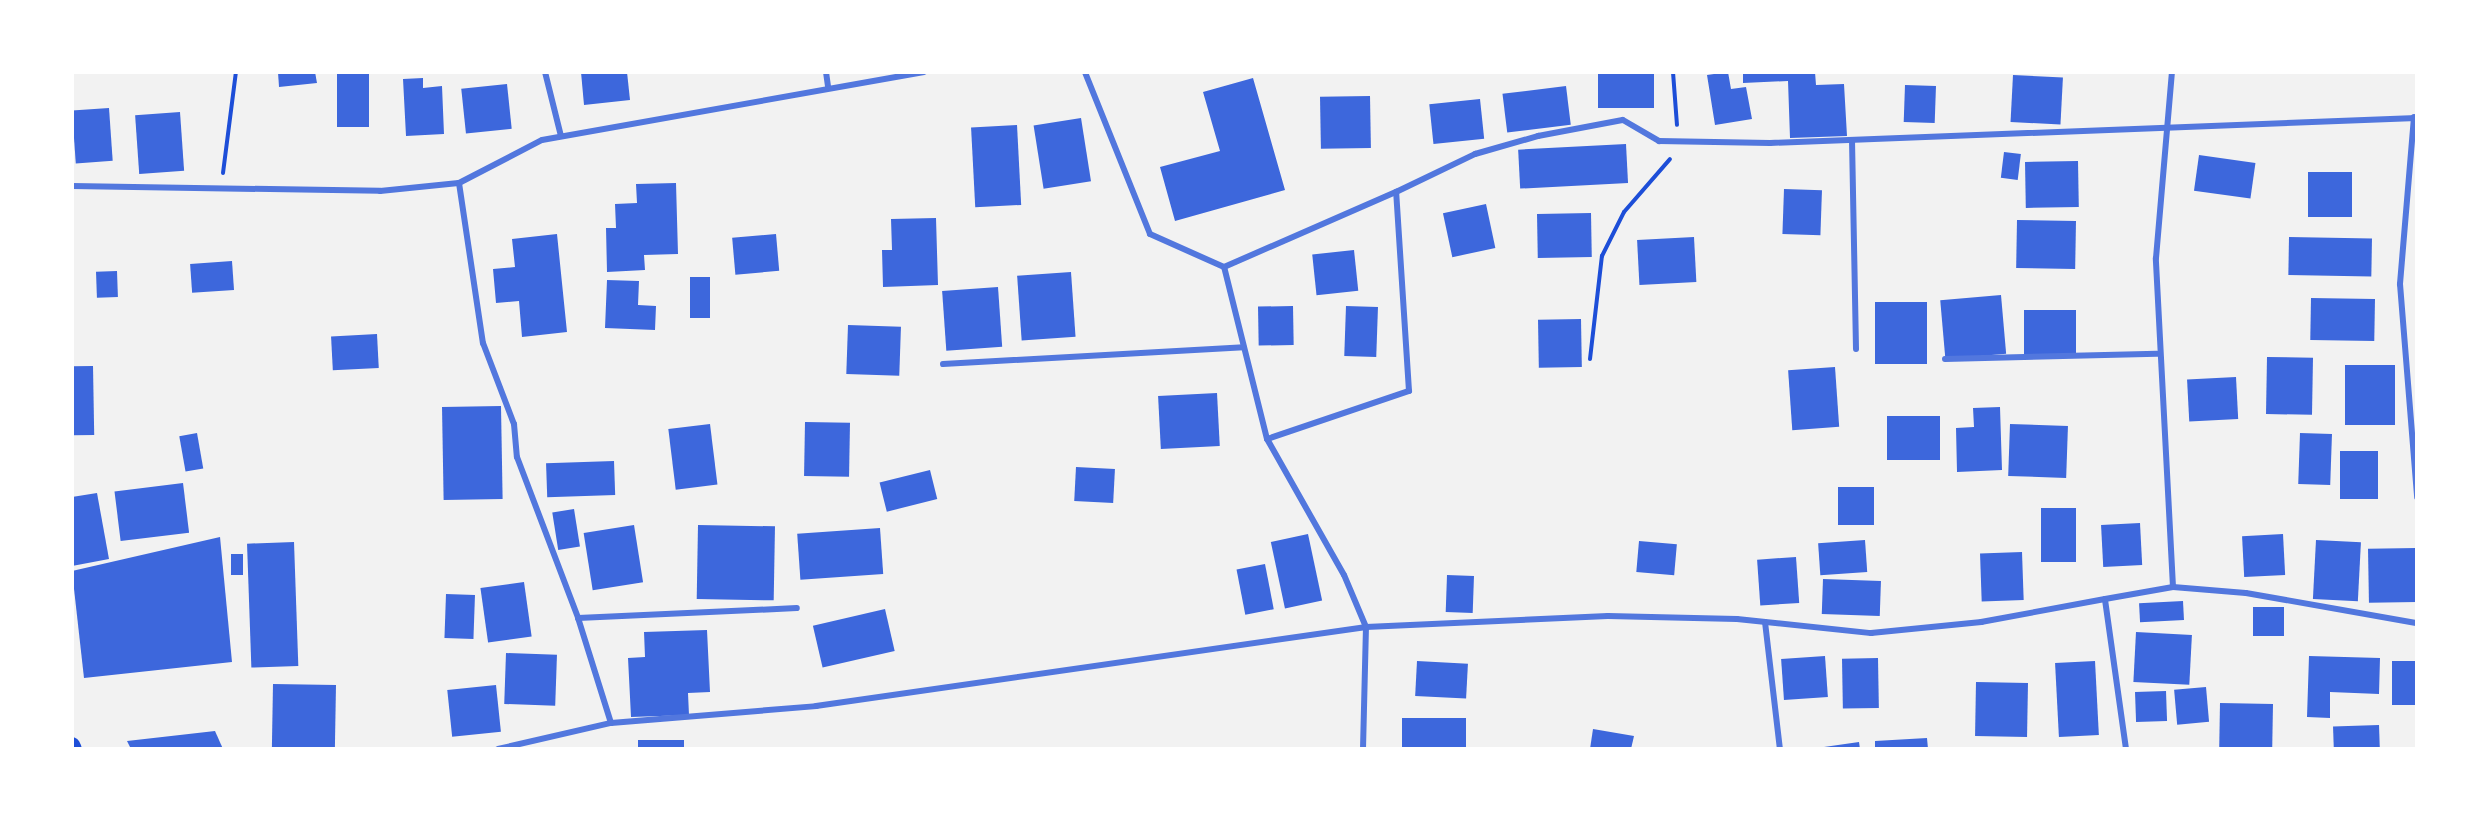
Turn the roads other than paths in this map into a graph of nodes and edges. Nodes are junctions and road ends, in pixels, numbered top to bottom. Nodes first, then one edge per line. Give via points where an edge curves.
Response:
1 (545, 72) edge
2 (826, 72) edge
3 (924, 72) edge
4 (1085, 72) edge
5 (2172, 72) edge
6 (828, 87) junction
7 (2415, 118) edge
8 (2163, 128) junction
9 (561, 136) junction
10 (1852, 140) junction
11 (459, 183) junction
12 (72, 186) edge
13 (1396, 192) junction
14 (1224, 267) junction
15 (1244, 347) junction
16 (1856, 349) dead end
17 (2157, 354) junction
18 (1945, 359) dead end
19 (943, 364) dead end
20 (1267, 439) junction
21 (2417, 497) edge
22 (2173, 587) junction
23 (2105, 599) junction
24 (797, 608) dead end
25 (578, 618) junction
26 (1765, 622) junction
27 (2417, 623) edge
28 (1366, 627) junction
29 (611, 723) junction
30 (498, 749) edge
31 (1363, 749) edge
32 (1780, 749) edge
33 (2126, 749) edge

1 - 9 street
2 - 6 street
3 - 6 street
4 - 14 street via 1150,234
5 - 8 street
6 - 9 street
7 - 8 street
7 - 21 street via 2400,284
8 - 10 street
8 - 17 street via 2156,258
9 - 11 street via 542,140
10 - 13 street via 1677,143 1643,134 1623,120 1474,154
10 - 16 street
11 - 12 street via 380,191
11 - 25 street via 483,343 514,424 517,457
13 - 14 street
13 - 20 street via 1409,391
14 - 15 street
15 - 19 street
15 - 20 street
17 - 18 street
17 - 22 street
20 - 28 street via 1344,575
22 - 23 street
22 - 27 street via 2246,593
23 - 26 street via 1981,622 1871,633
23 - 33 street
24 - 25 street
25 - 29 street
26 - 28 street via 1608,616
26 - 32 street
28 - 29 street via 816,706
28 - 31 street
29 - 30 street

